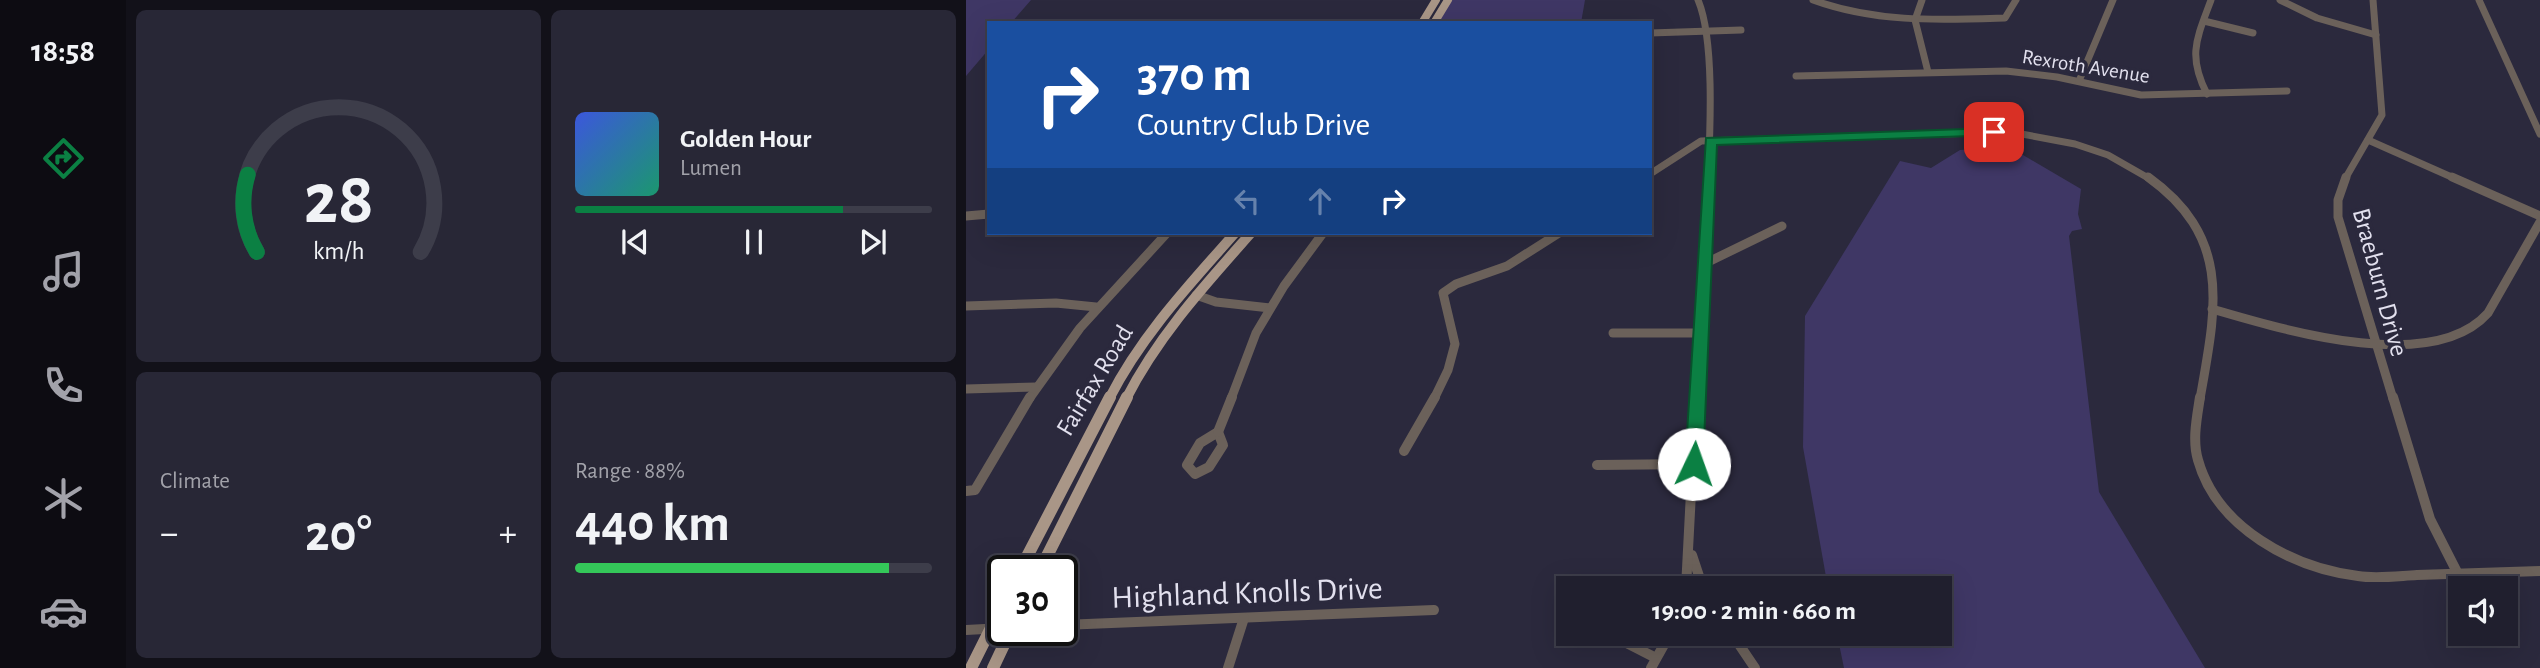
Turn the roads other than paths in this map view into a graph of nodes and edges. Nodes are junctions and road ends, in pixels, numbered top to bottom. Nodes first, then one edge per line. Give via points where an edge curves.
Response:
1 (1436, 0) edge
2 (1448, 0) edge
3 (1698, 0) edge
4 (1813, 0) edge
5 (1922, 0) edge
6 (2016, 0) edge
7 (2113, 0) edge
8 (2211, 0) edge
9 (2280, 0) edge
10 (2372, 0) edge
11 (2479, 0) edge
12 (1914, 20) junction
13 (1423, 21) edge
14 (1435, 21) edge
15 (2204, 21) junction
16 (1741, 30) dead end
17 (1707, 32) junction
18 (1652, 33) edge
19 (2253, 33) dead end
20 (2376, 35) junction
21 (1928, 72) junction
22 (1796, 76) dead end
23 (2079, 81) junction
24 (2287, 92) dead end
25 (2207, 94) junction
26 (2540, 134) edge
27 (2368, 140) junction
28 (1710, 141) junction
29 (1652, 173) edge
30 (987, 215) edge
31 (966, 216) edge
32 (2540, 216) edge
33 (2540, 222) edge
34 (1782, 226) dead end
35 (1165, 235) edge
36 (1322, 235) edge
37 (1556, 235) edge
38 (1237, 237) edge
39 (1704, 264) junction
40 (1196, 295) junction
41 (966, 306) edge
42 (1096, 307) junction
43 (1270, 308) junction
44 (2212, 309) junction
45 (1613, 333) dead end
46 (1700, 334) junction
47 (2375, 342) junction
48 (1036, 387) junction
49 (966, 389) edge
50 (1218, 432) dead end
51 (1404, 452) dead end
52 (1694, 464) junction
53 (1597, 465) dead end
54 (970, 491) edge
55 (1690, 529) junction
56 (1028, 555) edge
57 (1047, 555) edge
58 (2540, 571) edge
59 (2458, 574) junction
60 (1687, 576) edge
61 (1699, 576) edge
62 (1434, 610) dead end
63 (1244, 618) junction
64 (1078, 624) edge
65 (987, 629) edge
66 (966, 630) edge
67 (987, 643) edge
68 (1003, 646) edge
69 (1628, 646) edge
70 (1663, 646) edge
71 (1740, 646) edge
72 (1654, 663) edge
73 (971, 668) edge
74 (993, 668) edge
75 (1228, 668) edge
76 (1755, 668) edge

1 - 13 main road
2 - 14 main road
3 - 17 street
4 - 12 street via 1866,18
5 - 12 street
6 - 12 street via 2005,18
7 - 23 street
8 - 15 street
9 - 20 street via 2317,19
10 - 20 street, Braeburn Drive
11 - 26 street
12 - 21 street
15 - 19 street
15 - 25 street via 2192,60
16 - 17 street
17 - 18 street
17 - 28 street
20 - 27 street, Braeburn Drive via 2383,106
21 - 22 street, Rexroth Avenue
21 - 23 street, Rexroth Avenue via 2006,71
23 - 25 street, Rexroth Avenue via 2141,95
24 - 25 street, Rexroth Avenue
27 - 32 street
27 - 47 street, Braeburn Drive via 2345,174 2337,206
28 - 29 street via 1701,141
28 - 39 street
28 - 44 street via 2011,132 2088,147 2145,176 2188,215 2211,260
30 - 31 street
33 - 47 street via 2479,322 2442,340
34 - 39 street
35 - 42 street
36 - 43 street
37 - 51 street via 1496,272 1451,286 1443,293 1442,302 1455,333 1452,356
38 - 40 main road, Fairfax Road
38 - 56 main road, Fairfax Road via 1163,315 1122,373
39 - 46 street
40 - 43 street
40 - 57 main road, Fairfax Road via 1124,399
41 - 42 street via 1056,303
42 - 48 street
43 - 50 street via 1244,359
44 - 47 street via 2282,328
44 - 59 street via 2194,438 2203,474 2227,511 2270,547 2319,570 2361,577
45 - 46 street
46 - 52 street
47 - 59 street, Braeburn Drive via 2430,519
48 - 49 street
48 - 54 street
52 - 53 street
52 - 55 street
55 - 60 street
55 - 61 street
58 - 59 street
62 - 63 street, Highland Knolls Drive
63 - 64 street, Highland Knolls Drive
63 - 75 street
65 - 66 street
67 - 73 main road
68 - 74 main road
69 - 72 street
70 - 72 street
71 - 76 street

